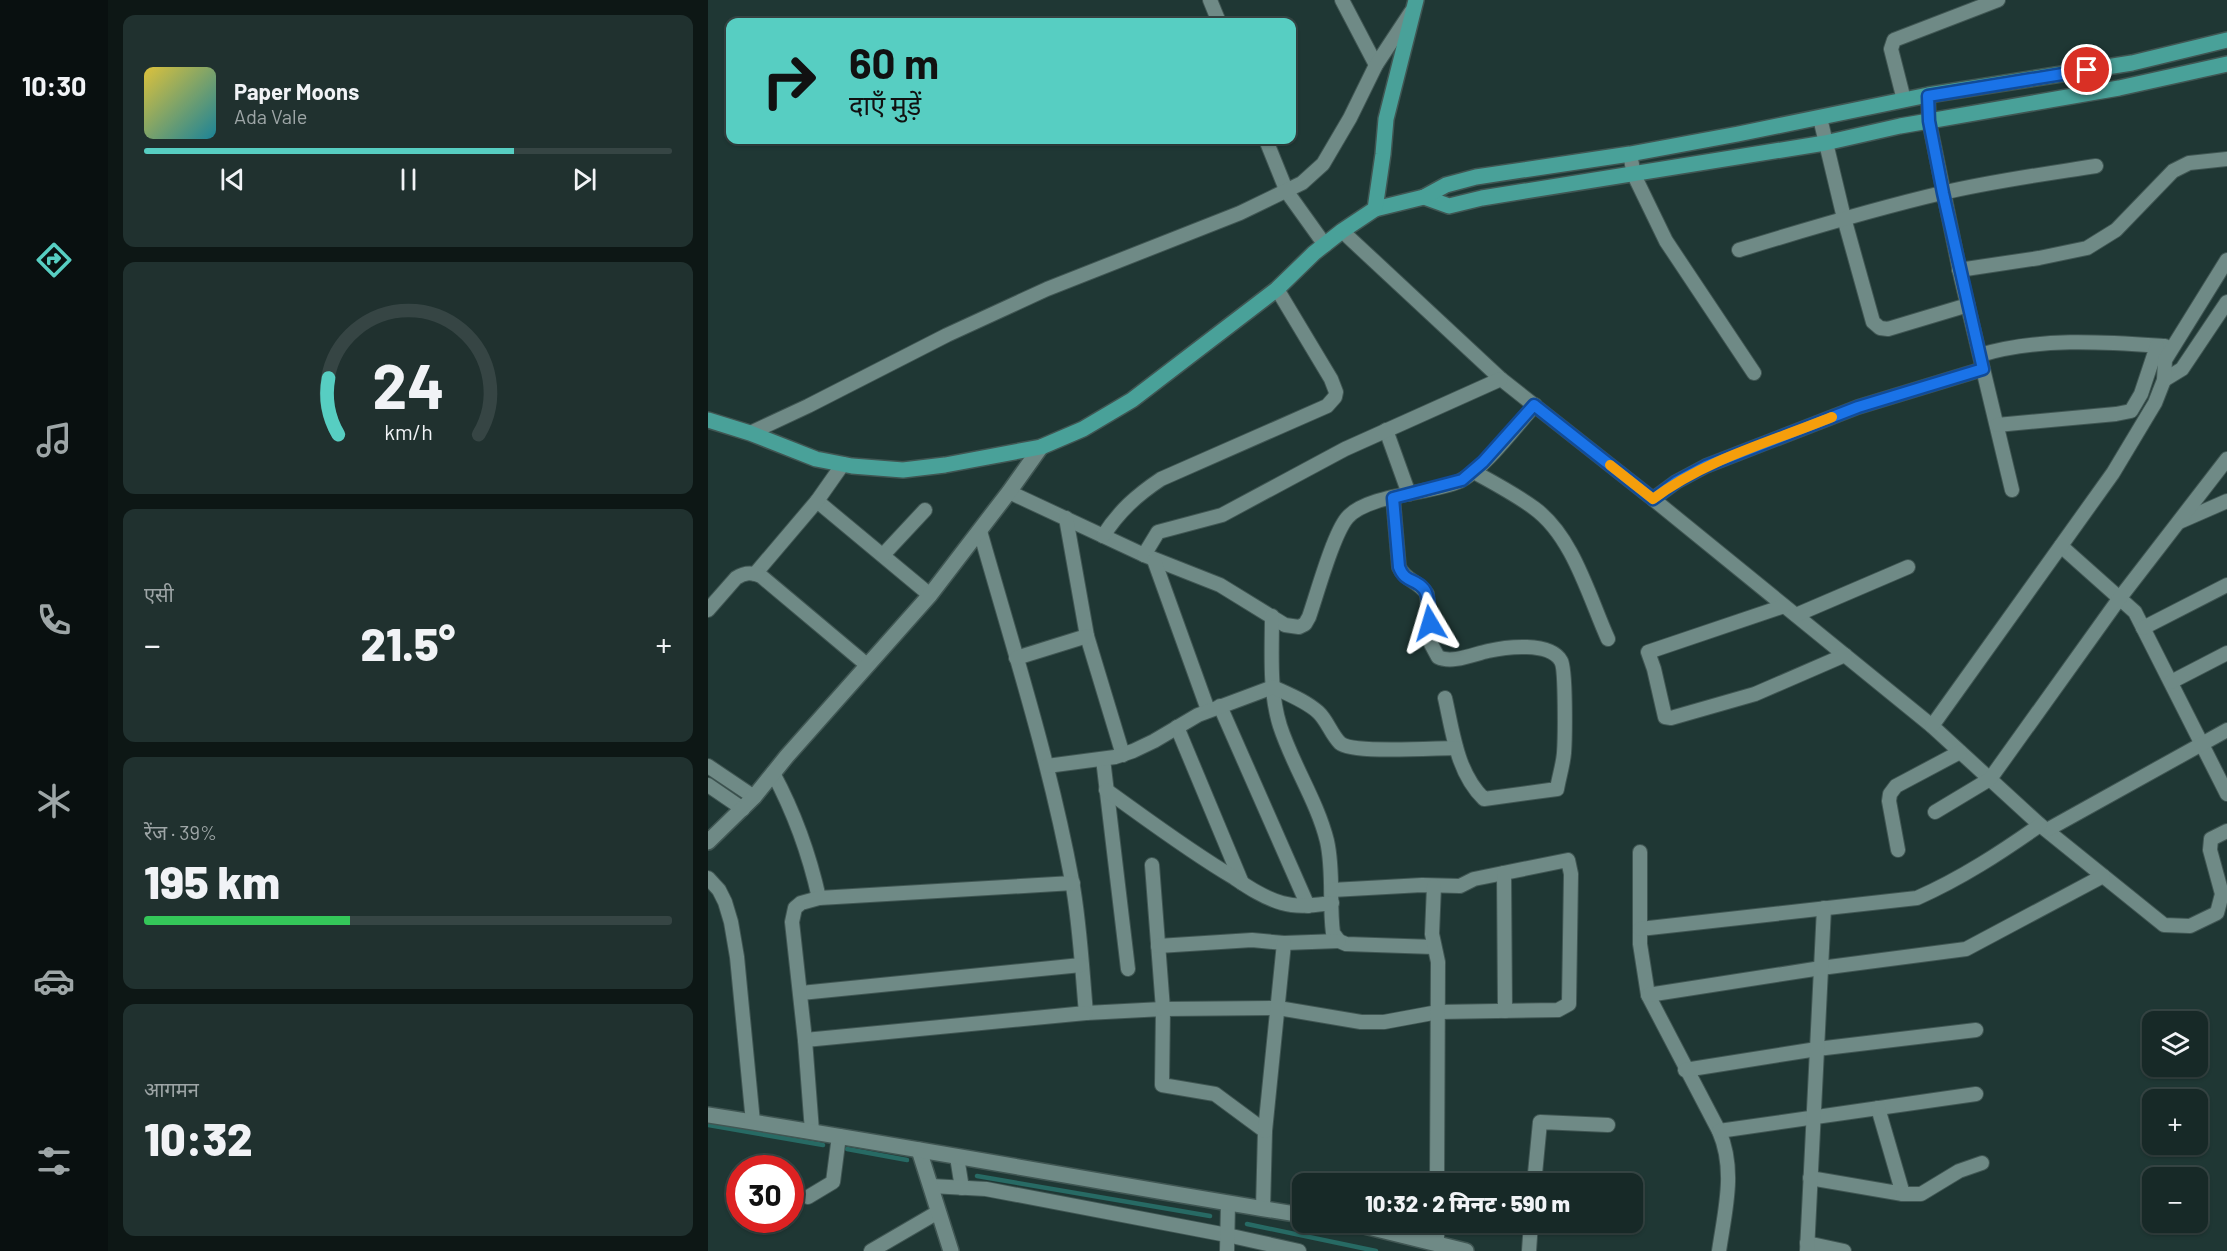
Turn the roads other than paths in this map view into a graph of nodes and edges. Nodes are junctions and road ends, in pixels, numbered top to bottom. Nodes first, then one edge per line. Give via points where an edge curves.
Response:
1 (1210, 0) edge
2 (1342, 0) edge
3 (1998, 0) edge
4 (1415, 3) edge
5 (1218, 18) edge
6 (2227, 40) edge
7 (2227, 64) edge
8 (1377, 65) junction
9 (1928, 96) junction
10 (1904, 100) junction
11 (1820, 118) junction
12 (1929, 121) junction
13 (1826, 143) junction
14 (1268, 144) edge
15 (1630, 153) junction
16 (2227, 159) edge
17 (2096, 166) dead end
18 (1634, 175) junction
19 (1287, 192) junction
20 (1943, 193) junction
21 (1424, 197) junction
22 (1375, 209) junction
23 (1844, 218) junction
24 (1342, 231) junction
25 (1325, 245) junction
26 (1739, 250) dead end
27 (2227, 260) edge
28 (1959, 270) junction
29 (1277, 289) junction
30 (2227, 302) edge
31 (1968, 305) junction
32 (2157, 346) junction
33 (2173, 347) junction
34 (1981, 362) junction
35 (1754, 373) dead end
36 (1501, 379) junction
37 (2164, 380) junction
38 (1534, 405) junction
39 (708, 420) edge
40 (1997, 425) junction
41 (1386, 430) junction
42 (750, 433) junction
43 (1041, 447) junction
44 (2227, 459) edge
45 (843, 464) junction
46 (1474, 472) junction
47 (2012, 490) dead end
48 (1009, 492) junction
49 (1409, 494) junction
50 (1393, 498) junction
51 (1653, 499) junction
52 (817, 501) junction
53 (2227, 501) edge
54 (925, 510) dead end
55 (1066, 518) junction
56 (2177, 523) junction
57 (980, 531) junction
58 (1103, 536) junction
59 (2061, 546) junction
60 (882, 555) junction
61 (1149, 558) junction
62 (1908, 567) dead end
63 (755, 574) junction
64 (2227, 585) edge
65 (930, 595) junction
66 (2119, 599) junction
67 (1784, 606) junction
68 (708, 610) edge
69 (1796, 615) junction
70 (1272, 616) junction
71 (2143, 628) junction
72 (1087, 636) junction
73 (1608, 639) dead end
74 (2227, 653) edge
75 (1845, 655) junction
76 (1016, 658) junction
77 (867, 665) junction
78 (2170, 682) junction
79 (1273, 687) junction
80 (1445, 698) dead end
81 (1214, 708) junction
82 (1932, 726) junction
83 (1178, 727) junction
84 (2227, 730) edge
85 (2201, 743) junction
86 (1456, 748) junction
87 (1960, 752) junction
88 (1122, 755) junction
89 (1103, 759) junction
90 (708, 766) edge
91 (1047, 766) junction
92 (773, 773) junction
93 (1990, 779) junction
94 (708, 785) edge
95 (1106, 790) junction
96 (2227, 794) edge
97 (754, 797) junction
98 (743, 809) junction
99 (1935, 812) dead end
100 (2043, 828) junction
101 (2227, 831) edge
102 (708, 842) edge
103 (1898, 850) dead end
104 (1640, 852) dead end
105 (1152, 866) dead end
106 (1504, 873) junction
107 (2103, 876) junction
108 (708, 878) edge
109 (1242, 883) junction
110 (1072, 884) junction
111 (1434, 886) junction
112 (1332, 896) junction
113 (819, 898) junction
114 (1308, 906) junction
115 (1824, 908) junction
116 (1640, 929) junction
117 (1340, 941) junction
118 (1284, 943) junction
119 (1158, 946) junction
120 (1434, 947) junction
121 (1081, 965) junction
122 (1821, 968) junction
123 (1128, 969) dead end
124 (801, 993) junction
125 (1648, 995) junction
126 (1278, 1008) junction
127 (1163, 1009) junction
128 (1505, 1011) junction
129 (1437, 1012) junction
130 (1086, 1013) junction
131 (1976, 1030) dead end
132 (805, 1040) junction
133 (1817, 1049) junction
134 (1685, 1070) junction
135 (1976, 1094) dead end
136 (1878, 1108) junction
137 (708, 1116) edge
138 (1814, 1117) junction
139 (753, 1122) junction
140 (1608, 1125) dead end
141 (812, 1131) junction
142 (1265, 1131) junction
143 (1719, 1131) junction
144 (839, 1136) junction
145 (919, 1150) junction
146 (957, 1157) junction
147 (1982, 1163) dead end
148 (1437, 1173) edge
149 (1535, 1173) edge
150 (1810, 1178) junction
151 (931, 1186) junction
152 (962, 1188) junction
153 (1902, 1194) junction
154 (808, 1197) dead end
155 (1228, 1203) junction
156 (1263, 1209) junction
157 (938, 1212) junction
158 (1292, 1213) edge
159 (1392, 1233) edge
160 (1437, 1233) edge
161 (1530, 1233) edge
162 (1227, 1235) junction
163 (1437, 1244) junction
164 (1807, 1247) edge
165 (871, 1251) edge
166 (951, 1251) edge
167 (1227, 1251) edge
168 (1299, 1251) edge
169 (1466, 1251) edge
170 (1529, 1251) edge
171 (1719, 1251) edge
172 (1844, 1251) edge

1 - 5 street
2 - 8 street
3 - 10 street via 1894,40 1891,49
4 - 8 street
4 - 22 main road via 1386,119
6 - 9 main road via 2133,63
7 - 12 main road via 2119,88
8 - 19 street via 1323,164
9 - 10 main road
9 - 12 street
10 - 11 main road
11 - 13 street
11 - 15 main road
12 - 13 main road
12 - 20 street
13 - 18 main road
13 - 23 street
14 - 19 street
15 - 18 street
15 - 21 main road via 1476,177 1446,185
16 - 28 street via 2189,163 2173,171 2116,230 2087,248
17 - 20 street
18 - 21 main road via 1449,206
18 - 35 street via 1666,241
19 - 25 street
19 - 42 street via 1047,289
20 - 23 street
20 - 28 street
21 - 22 main road
22 - 24 main road
23 - 26 street
23 - 31 street via 1869,312 1880,328
24 - 25 main road
24 - 36 street
25 - 29 main road
27 - 33 street
28 - 31 street
29 - 43 main road via 1132,400 1083,429
29 - 58 street via 1331,379 1335,397 1327,405 1161,479 1128,503
30 - 37 street via 2182,369
31 - 34 street
32 - 33 street
32 - 34 street via 2113,342 2025,346
32 - 40 street via 2131,411
33 - 37 street via 2165,360
34 - 40 street
34 - 51 street via 1706,466
36 - 38 street
36 - 41 street
37 - 59 street via 2139,432
38 - 46 street
38 - 51 street
39 - 42 main road
40 - 47 street
41 - 49 street
41 - 61 street via 1221,515 1158,532
42 - 45 main road via 816,459
43 - 45 main road via 903,470
43 - 48 main road
44 - 56 street
45 - 52 street
46 - 49 street via 1452,484
46 - 73 street via 1535,508 1562,538
48 - 55 street
48 - 57 main road
49 - 50 street
50 - 70 street via 1359,508 1346,519 1305,624 1292,627
50 - 86 street via 1399,567 1402,575 1427,594 1431,644 1438,657 1451,659 1510,646 1531,647 1555,655 1563,668 1564,752 1557,789 1484,799 1467,777
51 - 67 street
52 - 60 street
52 - 63 street
53 - 56 street
54 - 60 street
55 - 58 street
55 - 72 street
56 - 66 street
57 - 65 main road
57 - 76 street
58 - 61 street
59 - 66 street
59 - 82 street
60 - 65 street
61 - 70 street via 1220,585
61 - 81 street
62 - 69 street
63 - 68 street via 736,578
63 - 77 street
64 - 71 street
65 - 77 main road
66 - 71 street via 2135,612
66 - 93 street
67 - 69 street
67 - 75 street via 1648,652 1665,717 1755,694
69 - 75 street
70 - 79 street
71 - 78 street
72 - 76 street
72 - 88 street
74 - 78 street
75 - 82 street
76 - 91 street
77 - 92 main road
78 - 85 street
79 - 81 street
79 - 86 street via 1319,713 1340,743 1348,747
79 - 112 street via 1282,731 1324,830
80 - 86 street
81 - 83 street
81 - 114 street
82 - 87 street
83 - 88 street
83 - 109 street
84 - 85 street
85 - 96 street
85 - 100 street
87 - 93 street
87 - 103 street via 1896,786 1890,794
88 - 89 street
89 - 91 street
89 - 95 street
90 - 97 street
91 - 110 street
92 - 97 main road
92 - 113 street via 805,844
93 - 99 street
93 - 100 street
94 - 98 street
95 - 109 street
95 - 123 street
97 - 98 main road
98 - 102 main road
100 - 107 street
100 - 115 street via 1951,883 1917,898
101 - 107 street via 2211,839 2210,850 2222,894 2217,913 2190,926 2164,925
104 - 116 street
105 - 119 street
106 - 111 street via 1460,885
106 - 128 street
106 - 128 street via 1568,861 1571,874 1569,1004 1558,1010
107 - 122 street via 1966,949
108 - 139 street via 719,890 731,922
109 - 114 street via 1281,903
110 - 113 street
110 - 121 street
111 - 112 street
111 - 120 street
112 - 114 street
112 - 117 street via 1333,933
113 - 124 street via 801,903 792,914
115 - 116 street
115 - 122 street
116 - 125 street
117 - 118 street
117 - 120 street
118 - 119 street via 1252,940
118 - 126 street
119 - 127 street
120 - 129 street via 1438,962
121 - 124 street
121 - 130 street
122 - 125 street
122 - 133 street
124 - 132 street
125 - 134 street
126 - 127 street
126 - 129 street via 1361,1022 1384,1022
126 - 142 street
127 - 130 street
127 - 142 street via 1162,1084 1215,1094
128 - 129 street
129 - 148 street
130 - 132 street
131 - 133 street
132 - 141 street
133 - 134 street
133 - 138 street
134 - 143 street
135 - 136 street
136 - 138 street
136 - 153 street
137 - 139 main road
138 - 143 street
138 - 150 street
139 - 141 main road
140 - 149 street via 1540,1122
141 - 144 main road
142 - 156 street
143 - 171 street via 1729,1163
144 - 145 main road
144 - 154 street via 833,1182
145 - 146 main road
145 - 151 main road
146 - 152 street
146 - 155 main road
147 - 153 street via 1959,1171 1921,1194
150 - 153 street
150 - 164 street
151 - 152 street
151 - 157 main road
152 - 162 street via 986,1189
155 - 156 main road
155 - 162 street
156 - 158 main road
157 - 165 street
157 - 166 main road
159 - 163 main road
160 - 163 street
161 - 170 street
162 - 167 street
162 - 168 street
163 - 169 main road
164 - 172 street

